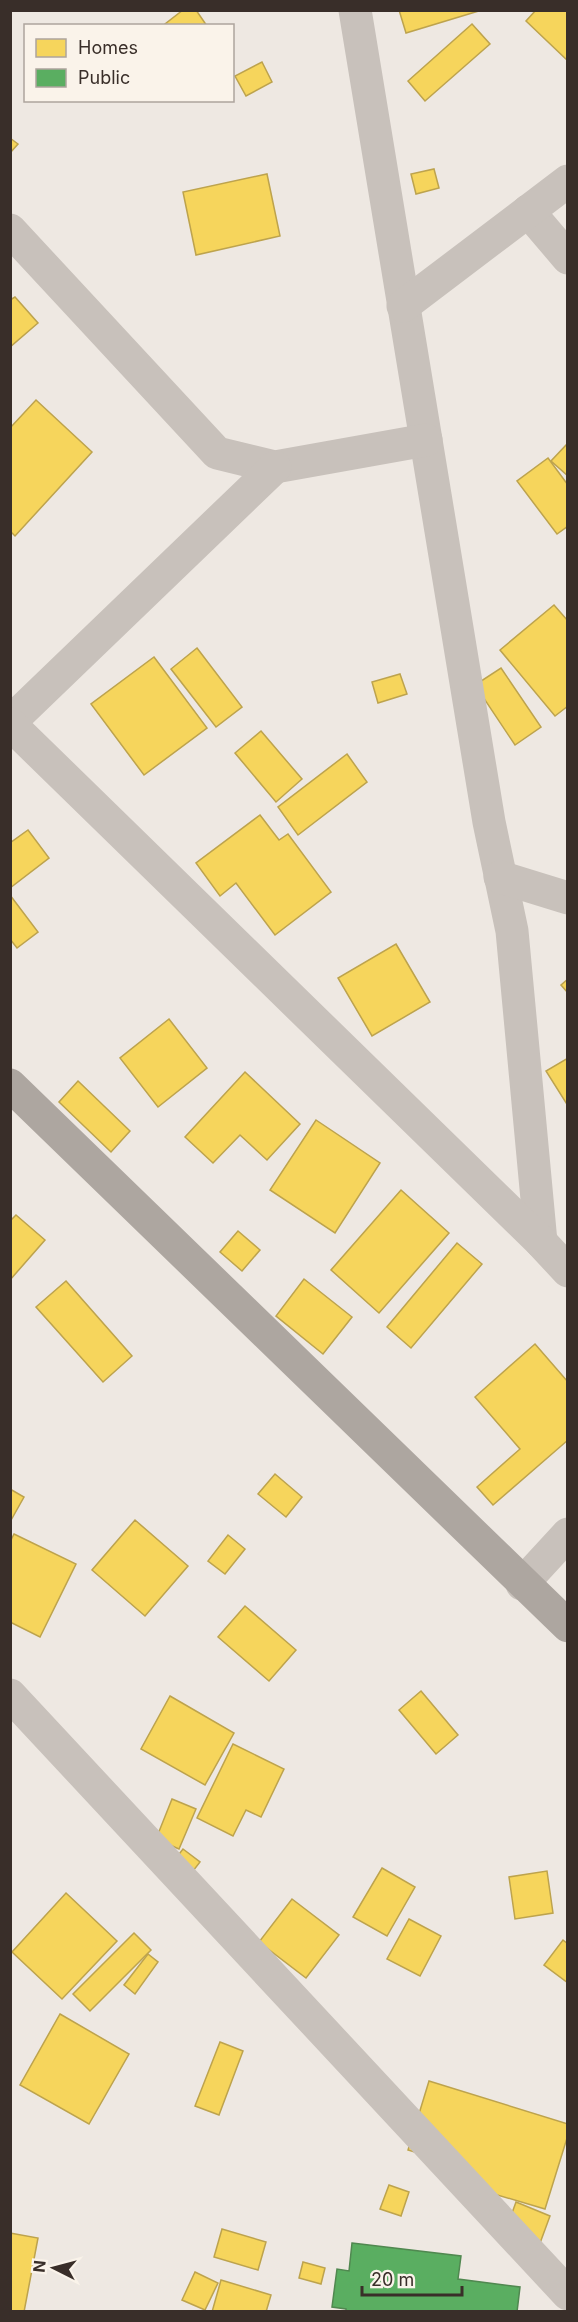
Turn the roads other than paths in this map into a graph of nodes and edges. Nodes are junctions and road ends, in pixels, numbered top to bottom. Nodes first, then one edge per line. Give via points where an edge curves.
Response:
1 (354, 10) edge
2 (567, 181) edge
3 (528, 211) junction
4 (15, 243) edge
5 (567, 258) edge
6 (403, 306) junction
7 (426, 440) junction
8 (274, 467) junction
9 (10, 723) edge
10 (500, 876) junction
11 (567, 898) edge
12 (10, 1085) edge
13 (541, 1242) junction
14 (567, 1271) edge
15 (567, 1534) edge
16 (522, 1584) junction
17 (567, 1626) edge
18 (10, 1695) edge
19 (567, 2294) edge

1 - 6 street
2 - 3 street
3 - 5 street
3 - 6 street
4 - 8 street via 217,453
6 - 7 street
7 - 8 street
7 - 10 street
8 - 9 street
9 - 13 street
10 - 11 street
10 - 13 street via 512,931
12 - 16 main road
13 - 14 street
15 - 16 street
16 - 17 main road
18 - 19 street

